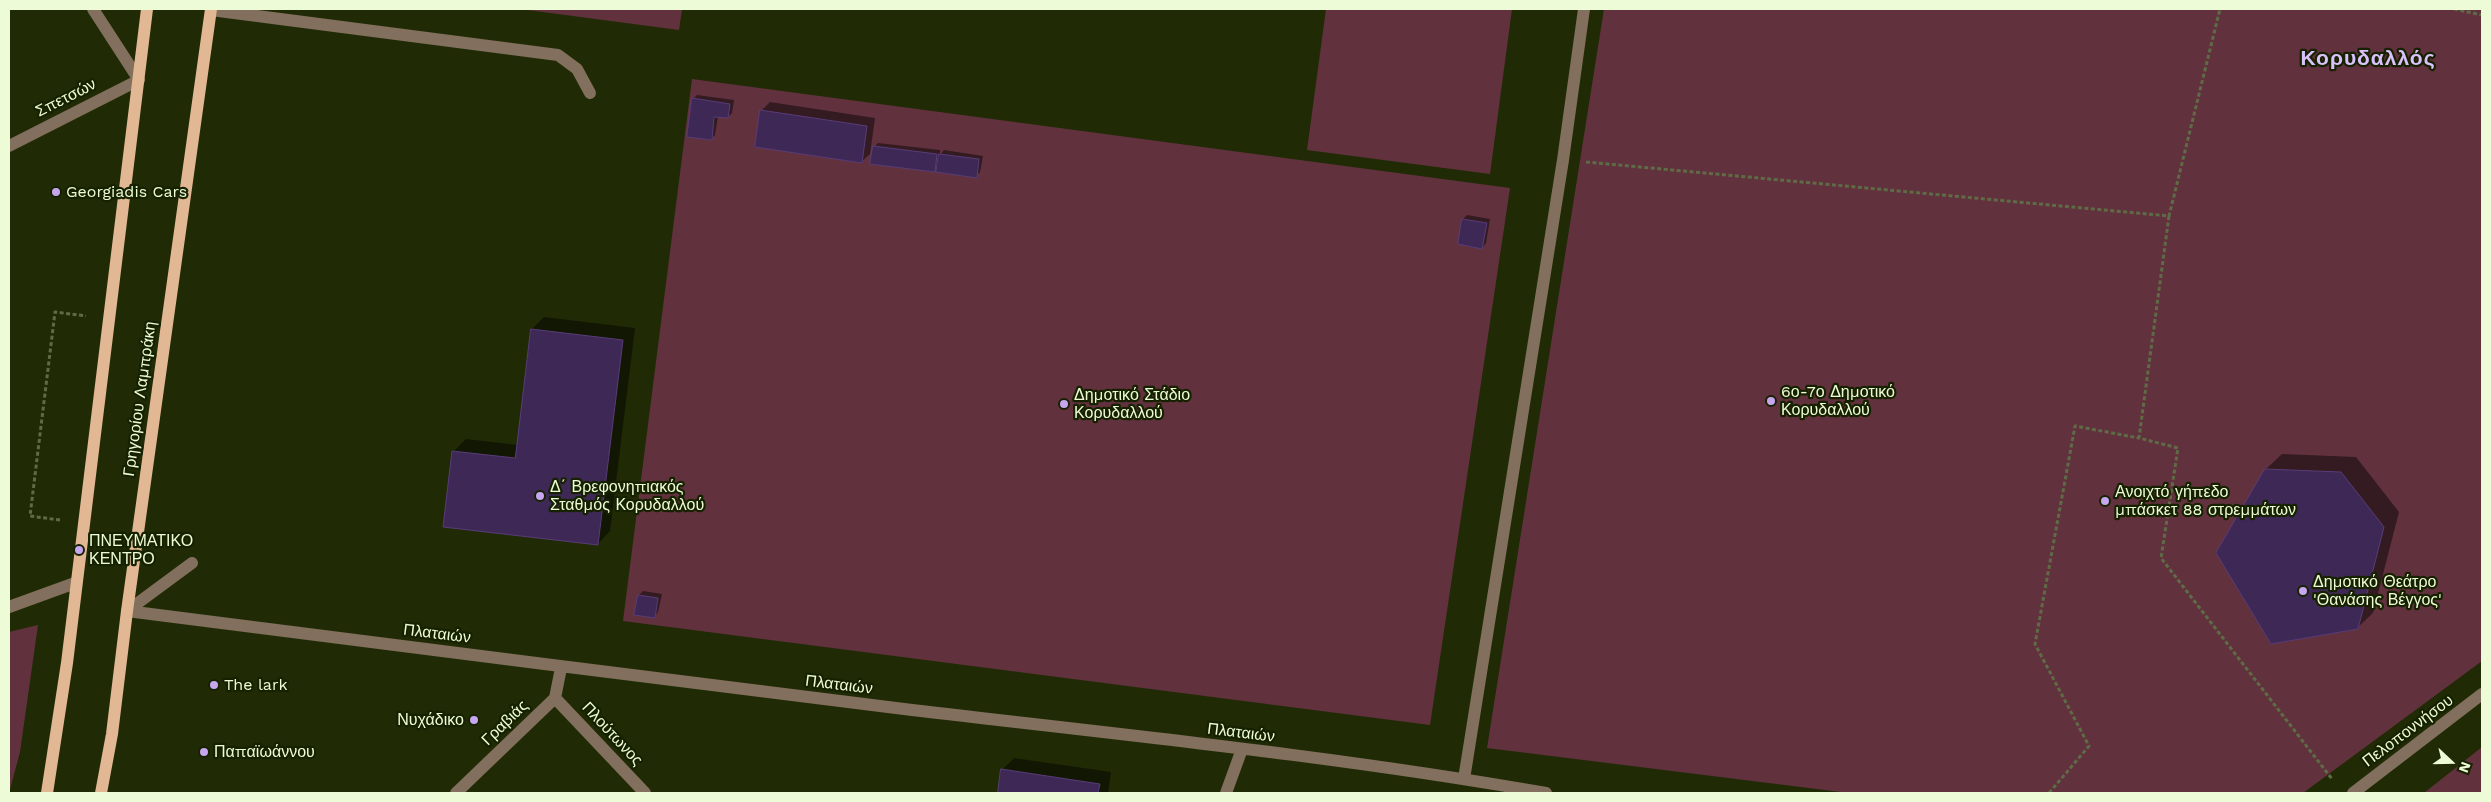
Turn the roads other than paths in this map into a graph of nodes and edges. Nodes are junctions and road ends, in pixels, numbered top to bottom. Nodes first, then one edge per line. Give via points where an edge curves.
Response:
1 (93, 9) edge
2 (148, 9) edge
3 (211, 9) edge
4 (1584, 9) edge
5 (139, 80) junction
6 (590, 92) dead end
7 (9, 146) edge
8 (192, 563) dead end
9 (75, 583) junction
10 (9, 607) edge
11 (127, 611) junction
12 (561, 668) junction
13 (2482, 694) edge
14 (555, 698) junction
15 (1242, 749) junction
16 (1464, 778) junction
17 (47, 793) edge
18 (101, 793) edge
19 (456, 793) edge
20 (645, 793) edge
21 (1226, 793) edge
22 (1546, 793) edge
23 (2353, 793) edge

1 - 5 street
2 - 5 main road
3 - 6 street via 558,55 577,69
3 - 11 main road, Γρηγορίου Λαμπράκη
4 - 16 street via 1563,160
5 - 7 street, Σπετσών
5 - 9 main road
8 - 11 street
9 - 10 street
9 - 17 main road via 57,738
11 - 12 street, Πλαταιών
11 - 18 main road, Γρηγορίου Λαμπράκη via 112,734
12 - 14 street
12 - 15 street, Πλαταιών
13 - 23 street, Πελοποννήσου
14 - 19 street, Γραβιάς
14 - 20 street, Πλούτωνος
15 - 16 street, Πλαταιών
15 - 21 street
16 - 22 street, Πλαταιών

